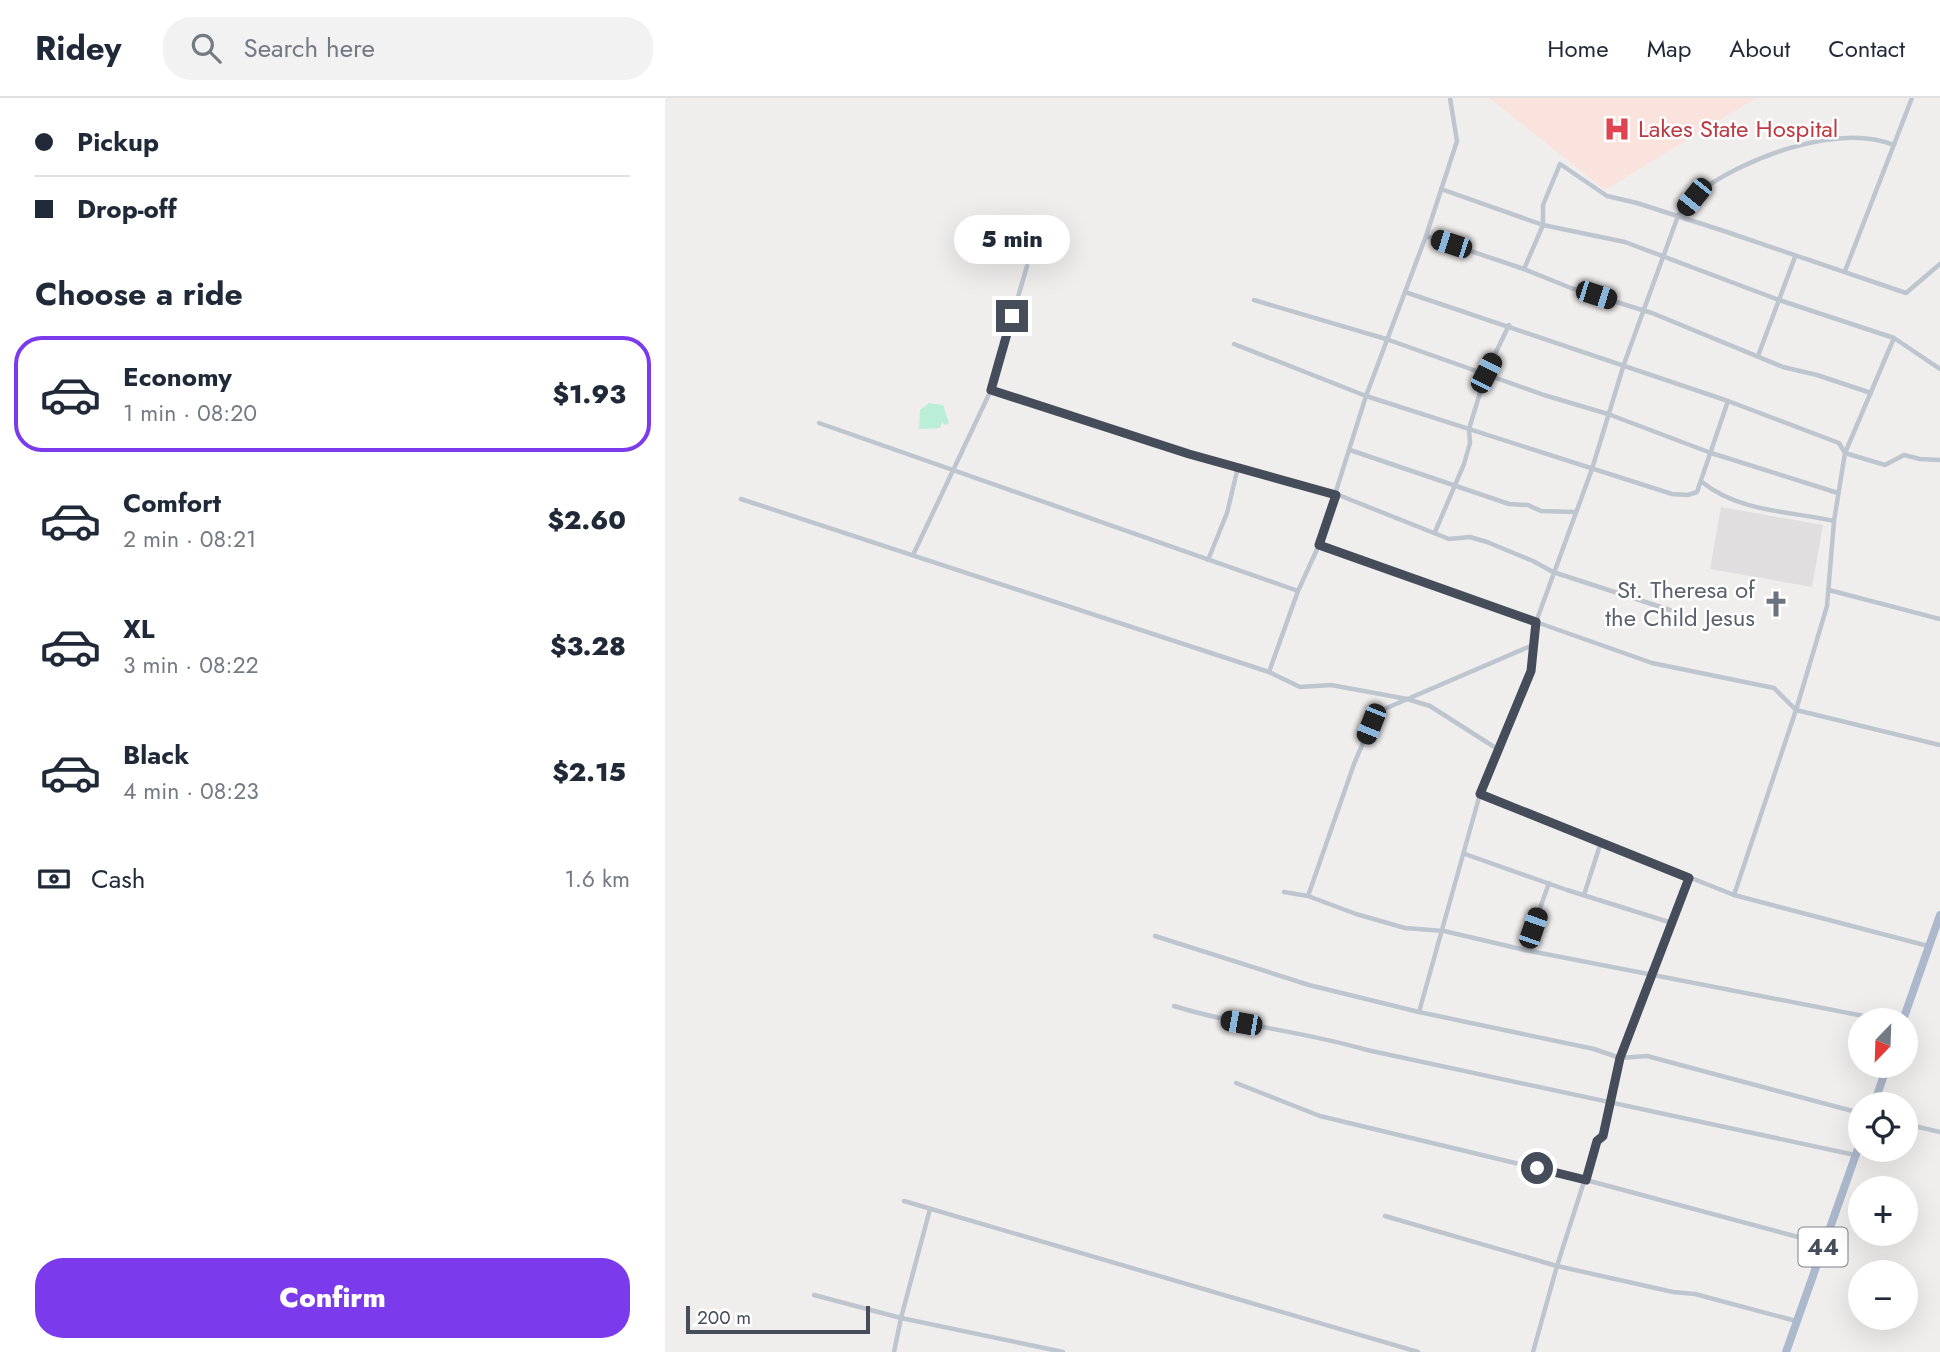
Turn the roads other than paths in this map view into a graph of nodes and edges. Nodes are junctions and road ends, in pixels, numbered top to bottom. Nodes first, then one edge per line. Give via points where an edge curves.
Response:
1 (1450, 98) edge
2 (1912, 98) edge
3 (1894, 145) junction
4 (1441, 190) junction
5 (1678, 216) junction
6 (1543, 225) junction
7 (1426, 236) junction
8 (1795, 257) junction
9 (1662, 258) junction
10 (1940, 264) edge
11 (1027, 266) dead end
12 (1524, 269) junction
13 (1845, 271) junction
14 (1405, 292) junction
15 (1254, 300) dead end
16 (1779, 300) junction
17 (1645, 311) junction
18 (1509, 325) junction
19 (1894, 338) junction
20 (1386, 339) junction
21 (1234, 344) dead end
22 (1758, 356) junction
23 (1624, 364) junction
24 (1940, 369) edge
25 (1486, 373) junction
26 (991, 390) junction
27 (1871, 393) junction
28 (1366, 396) junction
29 (1728, 401) junction
30 (1608, 414) junction
31 (819, 423) dead end
32 (1469, 429) junction
33 (1350, 450) junction
34 (1711, 453) junction
35 (1845, 453) junction
36 (1940, 460) edge
37 (1238, 467) junction
38 (1592, 469) junction
39 (955, 471) junction
40 (1702, 481) junction
41 (1455, 485) junction
42 (1838, 493) junction
43 (1336, 495) junction
44 (741, 499) dead end
45 (1576, 512) junction
46 (1834, 522) junction
47 (1435, 532) junction
48 (1319, 545) junction
49 (913, 555) junction
50 (1208, 560) junction
51 (1553, 572) junction
52 (1829, 590) junction
53 (1298, 592) junction
54 (1670, 610) dead end
55 (1940, 619) edge
56 (1536, 622) junction
57 (1534, 644) junction
58 (1269, 672) junction
59 (1407, 699) junction
60 (1796, 710) junction
61 (1940, 746) edge
62 (1499, 750) junction
63 (1480, 794) junction
64 (1601, 842) junction
65 (1465, 854) junction
66 (1689, 878) junction
67 (1549, 883) junction
68 (1283, 892) dead end
69 (1308, 895) junction
70 (1584, 895) junction
71 (1734, 895) junction
72 (1940, 915) edge
73 (1672, 923) junction
74 (1444, 931) junction
75 (1155, 936) dead end
76 (1929, 946) junction
77 (1525, 950) junction
78 (1653, 974) junction
79 (1174, 1006) dead end
80 (1907, 1008) edge
81 (1419, 1012) junction
82 (1848, 1013) edge
83 (1620, 1058) junction
84 (1236, 1083) dead end
85 (1611, 1102) junction
86 (1848, 1109) edge
87 (1918, 1127) edge
88 (1940, 1132) edge
89 (1848, 1153) edge
90 (1853, 1162) edge
91 (1586, 1180) junction
92 (904, 1201) dead end
93 (930, 1209) junction
94 (1385, 1216) dead end
95 (1824, 1244) junction
96 (1557, 1266) junction
97 (814, 1295) dead end
98 (901, 1318) junction
99 (1796, 1321) junction
100 (894, 1352) edge
101 (1063, 1352) edge
102 (1418, 1352) edge
103 (1533, 1352) edge
104 (1786, 1352) edge

1 - 4 street via 1457,141
2 - 3 street
3 - 5 street via 1838,138 1777,150 1724,176 1694,197
3 - 13 street
4 - 6 street
4 - 7 street
5 - 6 street via 1607,196 1560,164 1543,205
5 - 8 street
5 - 9 street
6 - 9 street via 1625,242
6 - 12 street
7 - 12 street
7 - 14 street
8 - 13 street
8 - 16 street
9 - 16 street
9 - 17 street
10 - 13 street via 1906,293
11 - 26 street
12 - 17 street
14 - 18 street
14 - 20 street
15 - 20 street
16 - 19 street
16 - 22 street
17 - 22 street
17 - 23 street
18 - 23 street
18 - 25 street
19 - 24 street
19 - 27 street
20 - 25 street
20 - 28 street
21 - 28 street
22 - 27 street
23 - 29 street
23 - 30 street
25 - 30 street
25 - 32 street
26 - 37 street
26 - 39 street
27 - 35 street
28 - 32 street
28 - 33 street
29 - 34 street
29 - 35 street via 1839,443
30 - 34 street
30 - 38 street
31 - 39 street
32 - 38 street
32 - 41 street via 1470,443
33 - 41 street
33 - 43 street
34 - 40 street
34 - 42 street
35 - 36 street via 1885,465 1904,455
35 - 42 street
37 - 43 street
37 - 50 street via 1227,513
38 - 40 street via 1672,494 1697,492
38 - 45 street
39 - 49 street
39 - 50 street
40 - 46 street via 1745,505
41 - 45 street via 1509,504
41 - 47 street
42 - 46 street
43 - 47 street
43 - 48 street
44 - 49 street
45 - 51 street
46 - 52 street
47 - 51 street via 1449,539 1470,537 1487,542
48 - 53 street
48 - 56 street
49 - 58 street
50 - 53 street
51 - 54 street
51 - 56 street
52 - 55 street
52 - 60 street
53 - 58 street
56 - 57 street
56 - 60 street via 1652,663 1773,688
57 - 59 street
57 - 62 street via 1531,671
58 - 59 street via 1300,687 1331,685
59 - 62 street via 1430,706
59 - 69 street via 1381,710 1371,724
60 - 61 street
60 - 71 street
62 - 63 street
63 - 64 street
63 - 65 street
64 - 66 street
64 - 70 street
65 - 67 street
65 - 74 street
66 - 71 street
66 - 73 street
67 - 70 street
67 - 77 street
68 - 69 street
69 - 74 street via 1405,928
70 - 73 street
71 - 76 street
72 - 76 main road
73 - 78 street
74 - 77 street
74 - 81 street
75 - 81 street via 1309,985
76 - 80 main road
77 - 78 street
78 - 82 street
78 - 83 street
79 - 85 street
81 - 83 street
83 - 85 street
83 - 86 street via 1647,1056
84 - 91 street via 1320,1116
85 - 89 street
85 - 91 street
87 - 88 street
90 - 95 main road, 44
91 - 95 street
91 - 96 street
92 - 93 street
93 - 98 street
93 - 102 street
94 - 96 street
95 - 99 main road, 44
96 - 99 street via 1695,1294
96 - 103 street
97 - 98 street
98 - 100 street
98 - 101 street
99 - 104 main road, 44

